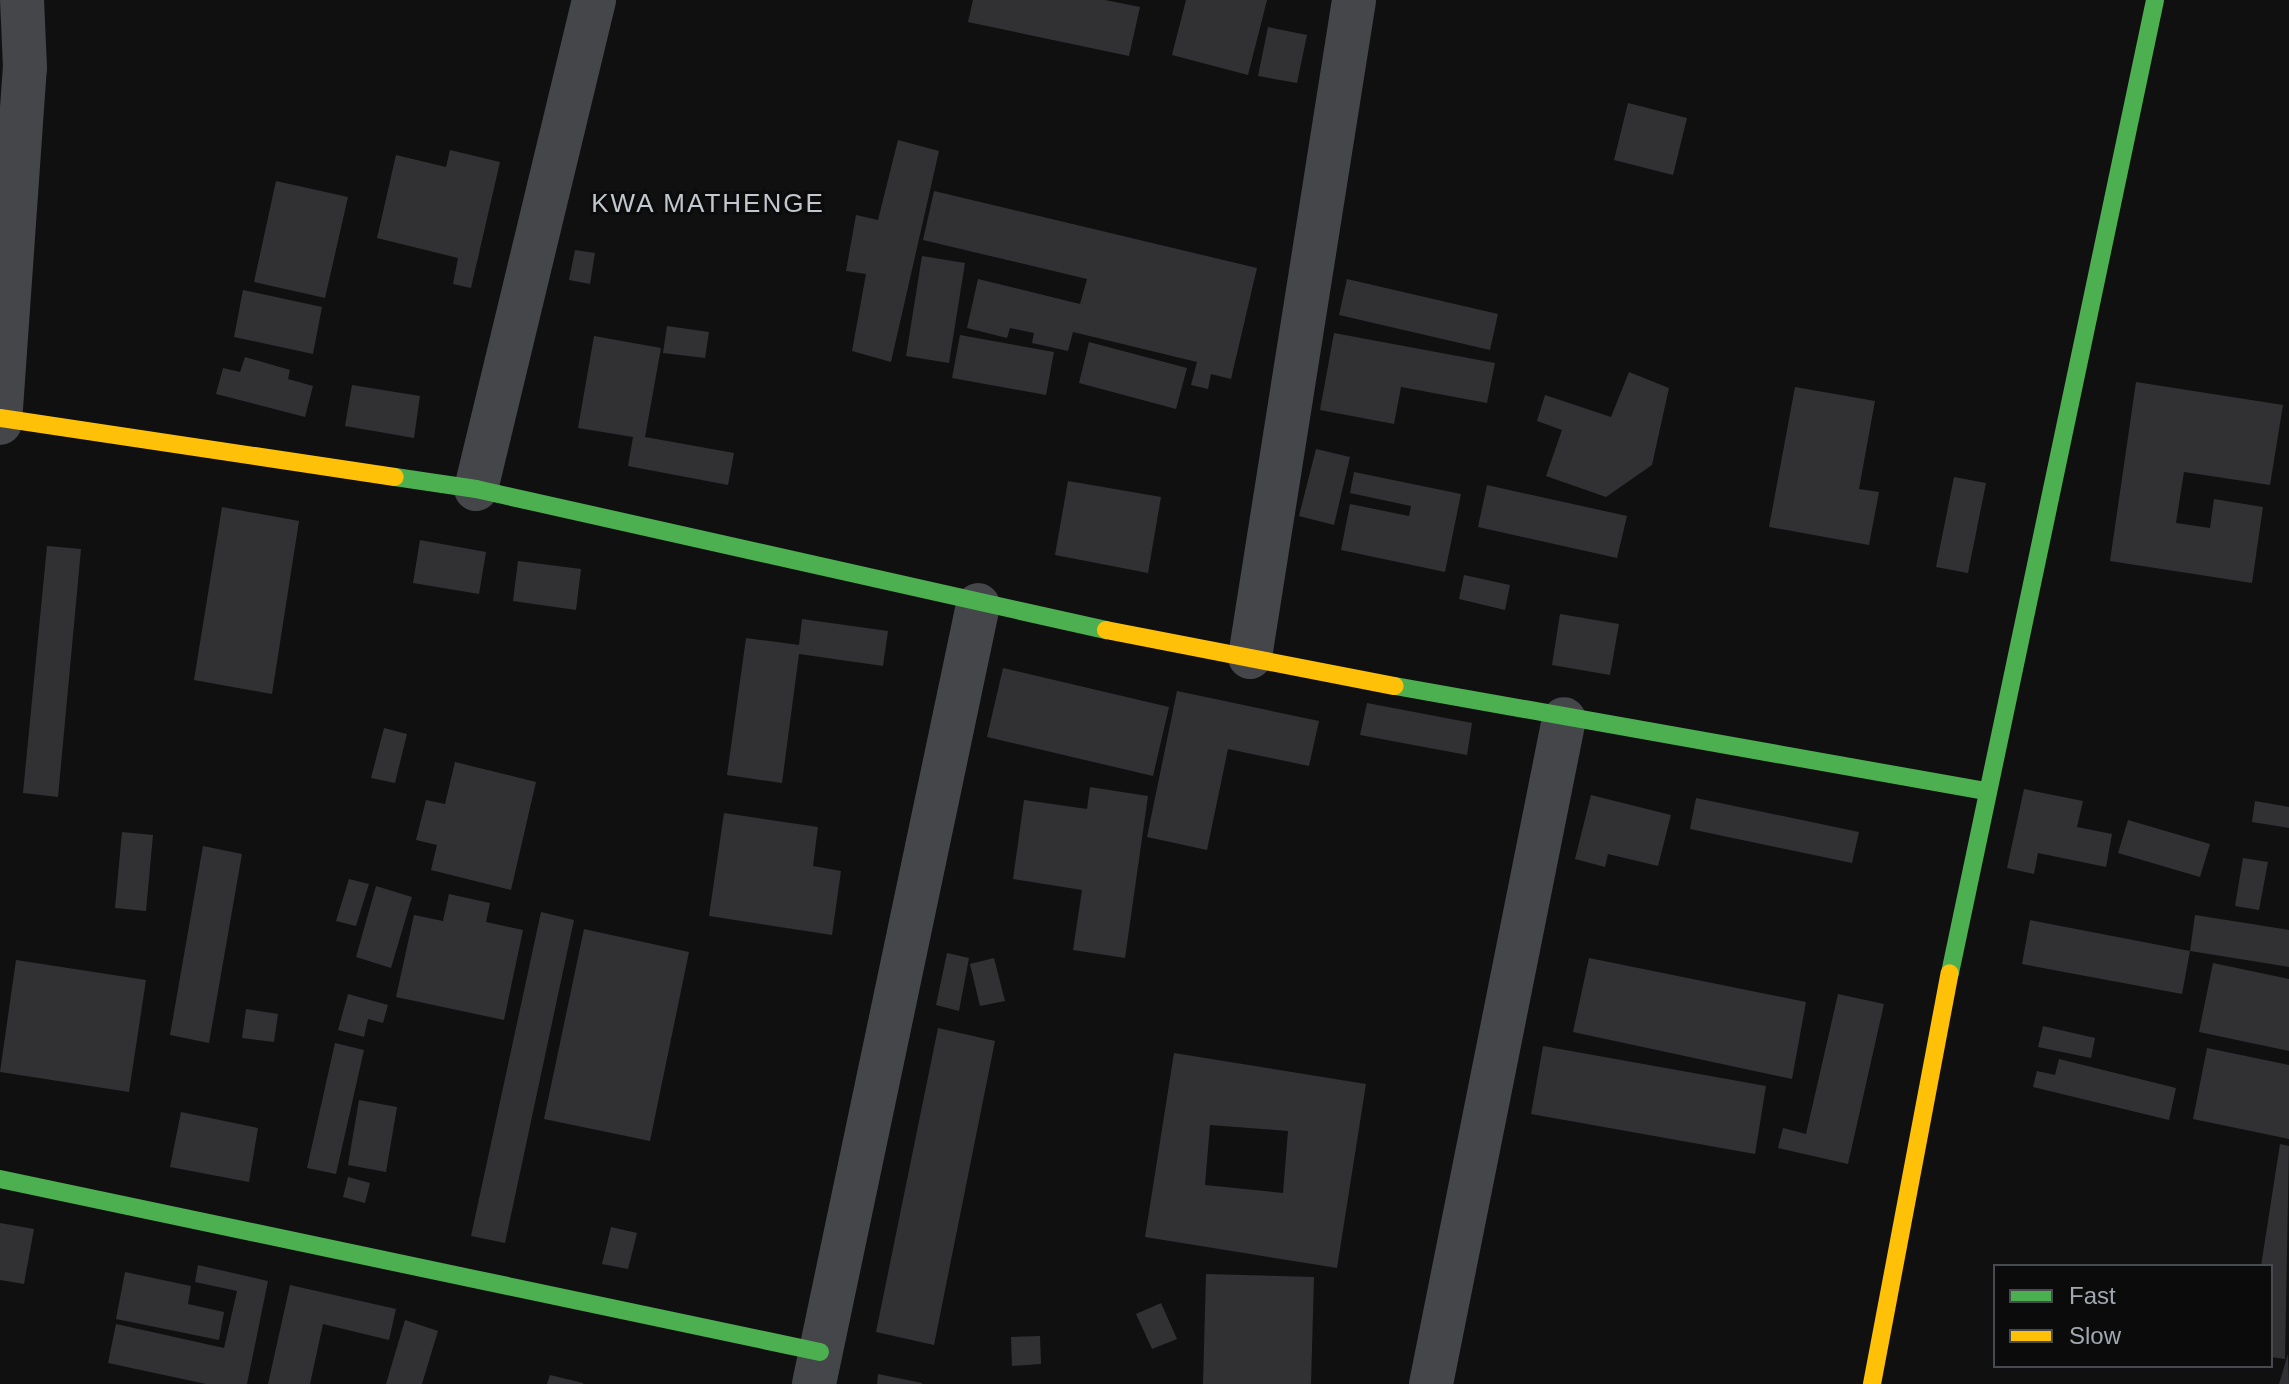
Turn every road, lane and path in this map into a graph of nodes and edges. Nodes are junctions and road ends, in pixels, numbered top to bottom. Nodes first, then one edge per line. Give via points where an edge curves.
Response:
1 (22, 0) edge
2 (594, 0) edge
3 (1354, 0) edge
4 (2155, 0) edge
5 (0, 421) edge
6 (476, 489) junction
7 (978, 605) junction
8 (1250, 657) junction
9 (1564, 719) junction
10 (1985, 791) junction
11 (0, 1179) edge
12 (817, 1368) edge
13 (1431, 1384) edge
14 (1872, 1384) edge

1 - 5 street via 25,68
2 - 6 street
3 - 8 street
4 - 10 street
5 - 6 street
6 - 7 street
7 - 8 street
7 - 12 street
8 - 9 street
9 - 10 street
9 - 13 street
10 - 14 street
11 - 12 street

